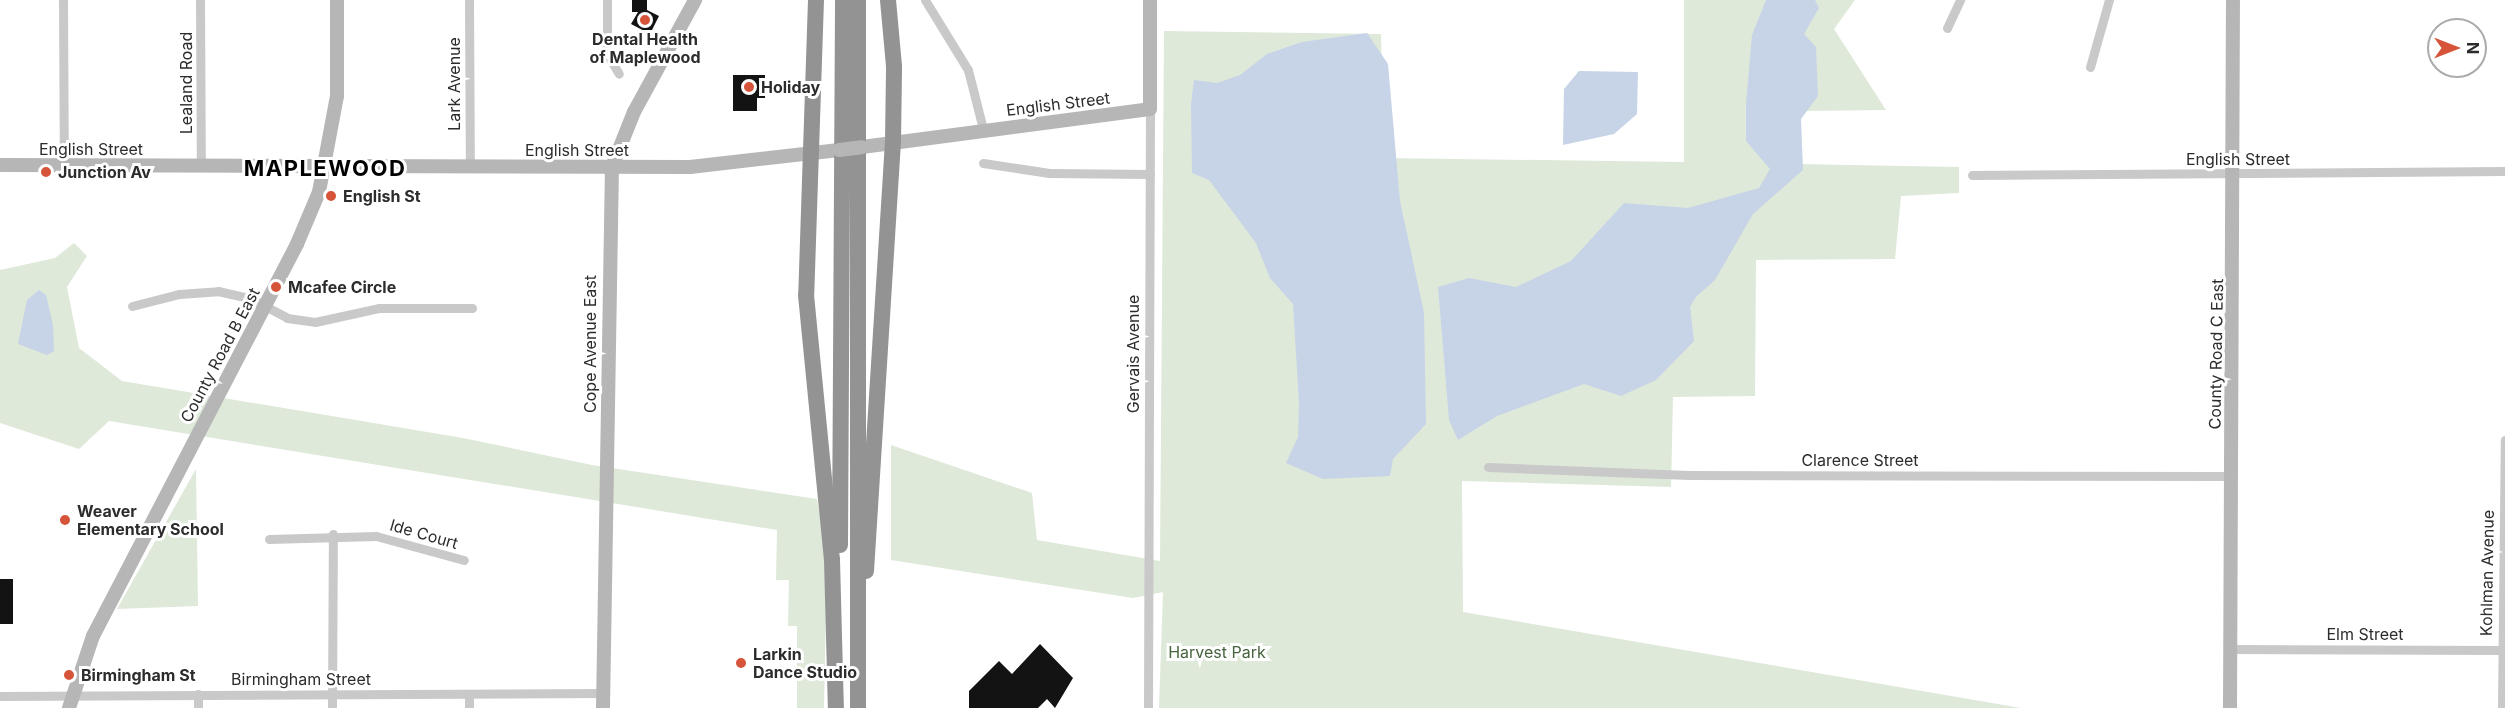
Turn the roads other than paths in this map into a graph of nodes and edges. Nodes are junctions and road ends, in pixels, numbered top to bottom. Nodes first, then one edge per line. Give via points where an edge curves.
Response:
1 (63, 0) edge
2 (200, 0) edge
3 (337, 0) edge
4 (469, 0) edge
5 (607, 0) edge
6 (695, 0) edge
7 (816, 0) edge
8 (843, 0) edge
9 (858, 0) edge
10 (888, 0) edge
11 (925, 0) edge
12 (1150, 0) edge
13 (1960, 0) edge
14 (2109, 0) edge
15 (2233, 0) edge
16 (1947, 28) dead end
17 (2090, 67) dead end
18 (619, 74) dead end
19 (1150, 109) junction
20 (983, 129) junction
21 (885, 143) junction
22 (815, 155) junction
23 (983, 163) dead end
24 (0, 165) edge
25 (64, 165) junction
26 (201, 166) junction
27 (326, 167) junction
28 (470, 167) junction
29 (612, 167) junction
30 (2505, 171) edge
31 (1150, 174) junction
32 (1972, 175) dead end
33 (2234, 176) junction
34 (132, 306) dead end
35 (264, 307) junction
36 (472, 308) dead end
37 (2505, 440) edge
38 (1488, 467) dead end
39 (2231, 477) junction
40 (333, 534) junction
41 (269, 539) dead end
42 (464, 560) dead end
43 (2230, 649) junction
44 (2501, 650) junction
45 (857, 656) junction
46 (603, 693) junction
47 (198, 694) junction
48 (332, 694) junction
49 (469, 694) junction
50 (0, 696) edge
51 (71, 701) edge
52 (198, 708) edge
53 (332, 708) edge
54 (469, 708) edge
55 (603, 708) edge
56 (836, 708) edge
57 (858, 708) edge
58 (1148, 708) edge
59 (2230, 708) edge
60 (2502, 708) edge

1 - 25 street
2 - 26 street, Lealand Road
3 - 27 street, County Road B East via 337,96
4 - 28 street, Lark Avenue
5 - 18 street via 607,54
6 - 29 street, Cope Avenue East via 634,112
7 - 22 highway
8 - 56 highway
9 - 45 highway
10 - 21 highway via 894,66
11 - 20 street via 968,70
12 - 19 street, Gervais Avenue
13 - 16 street
14 - 17 street
15 - 33 street, County Road C East
19 - 20 street, English Street
19 - 31 street, Gervais Avenue
20 - 21 street, English Street
21 - 22 street, English Street, bridge
21 - 45 highway
22 - 29 street, English Street via 720,166
22 - 56 highway via 807,314 832,560
23 - 31 street via 1049,173
24 - 25 street, English Street
25 - 26 street, English Street
26 - 27 street, English Street
27 - 28 street, English Street
27 - 35 street, County Road B East via 309,217
28 - 29 street, English Street
29 - 46 street, Cope Avenue East
30 - 33 street, English Street
31 - 58 street, Gervais Avenue
32 - 33 street, English Street
33 - 39 street, County Road C East
34 - 35 street via 185,293 218,291 252,299
35 - 36 street via 287,318 315,322 379,308
35 - 51 street, County Road B East via 106,609
37 - 44 street, Kohlman Avenue
38 - 39 street, Clarence Street via 1689,475
39 - 43 street, County Road C East
40 - 41 street, Ide Court
40 - 42 street, Ide Court via 399,540
40 - 48 street
43 - 44 street, Elm Street
43 - 59 street, County Road C East
44 - 60 street, Kohlman Avenue
45 - 57 highway
46 - 49 street, Birmingham Street
46 - 55 street, Cope Avenue East
47 - 48 street, Birmingham Street
47 - 51 street, Birmingham Street
47 - 52 street
48 - 49 street, Birmingham Street
48 - 53 street
49 - 54 street
50 - 51 street, Birmingham Street

